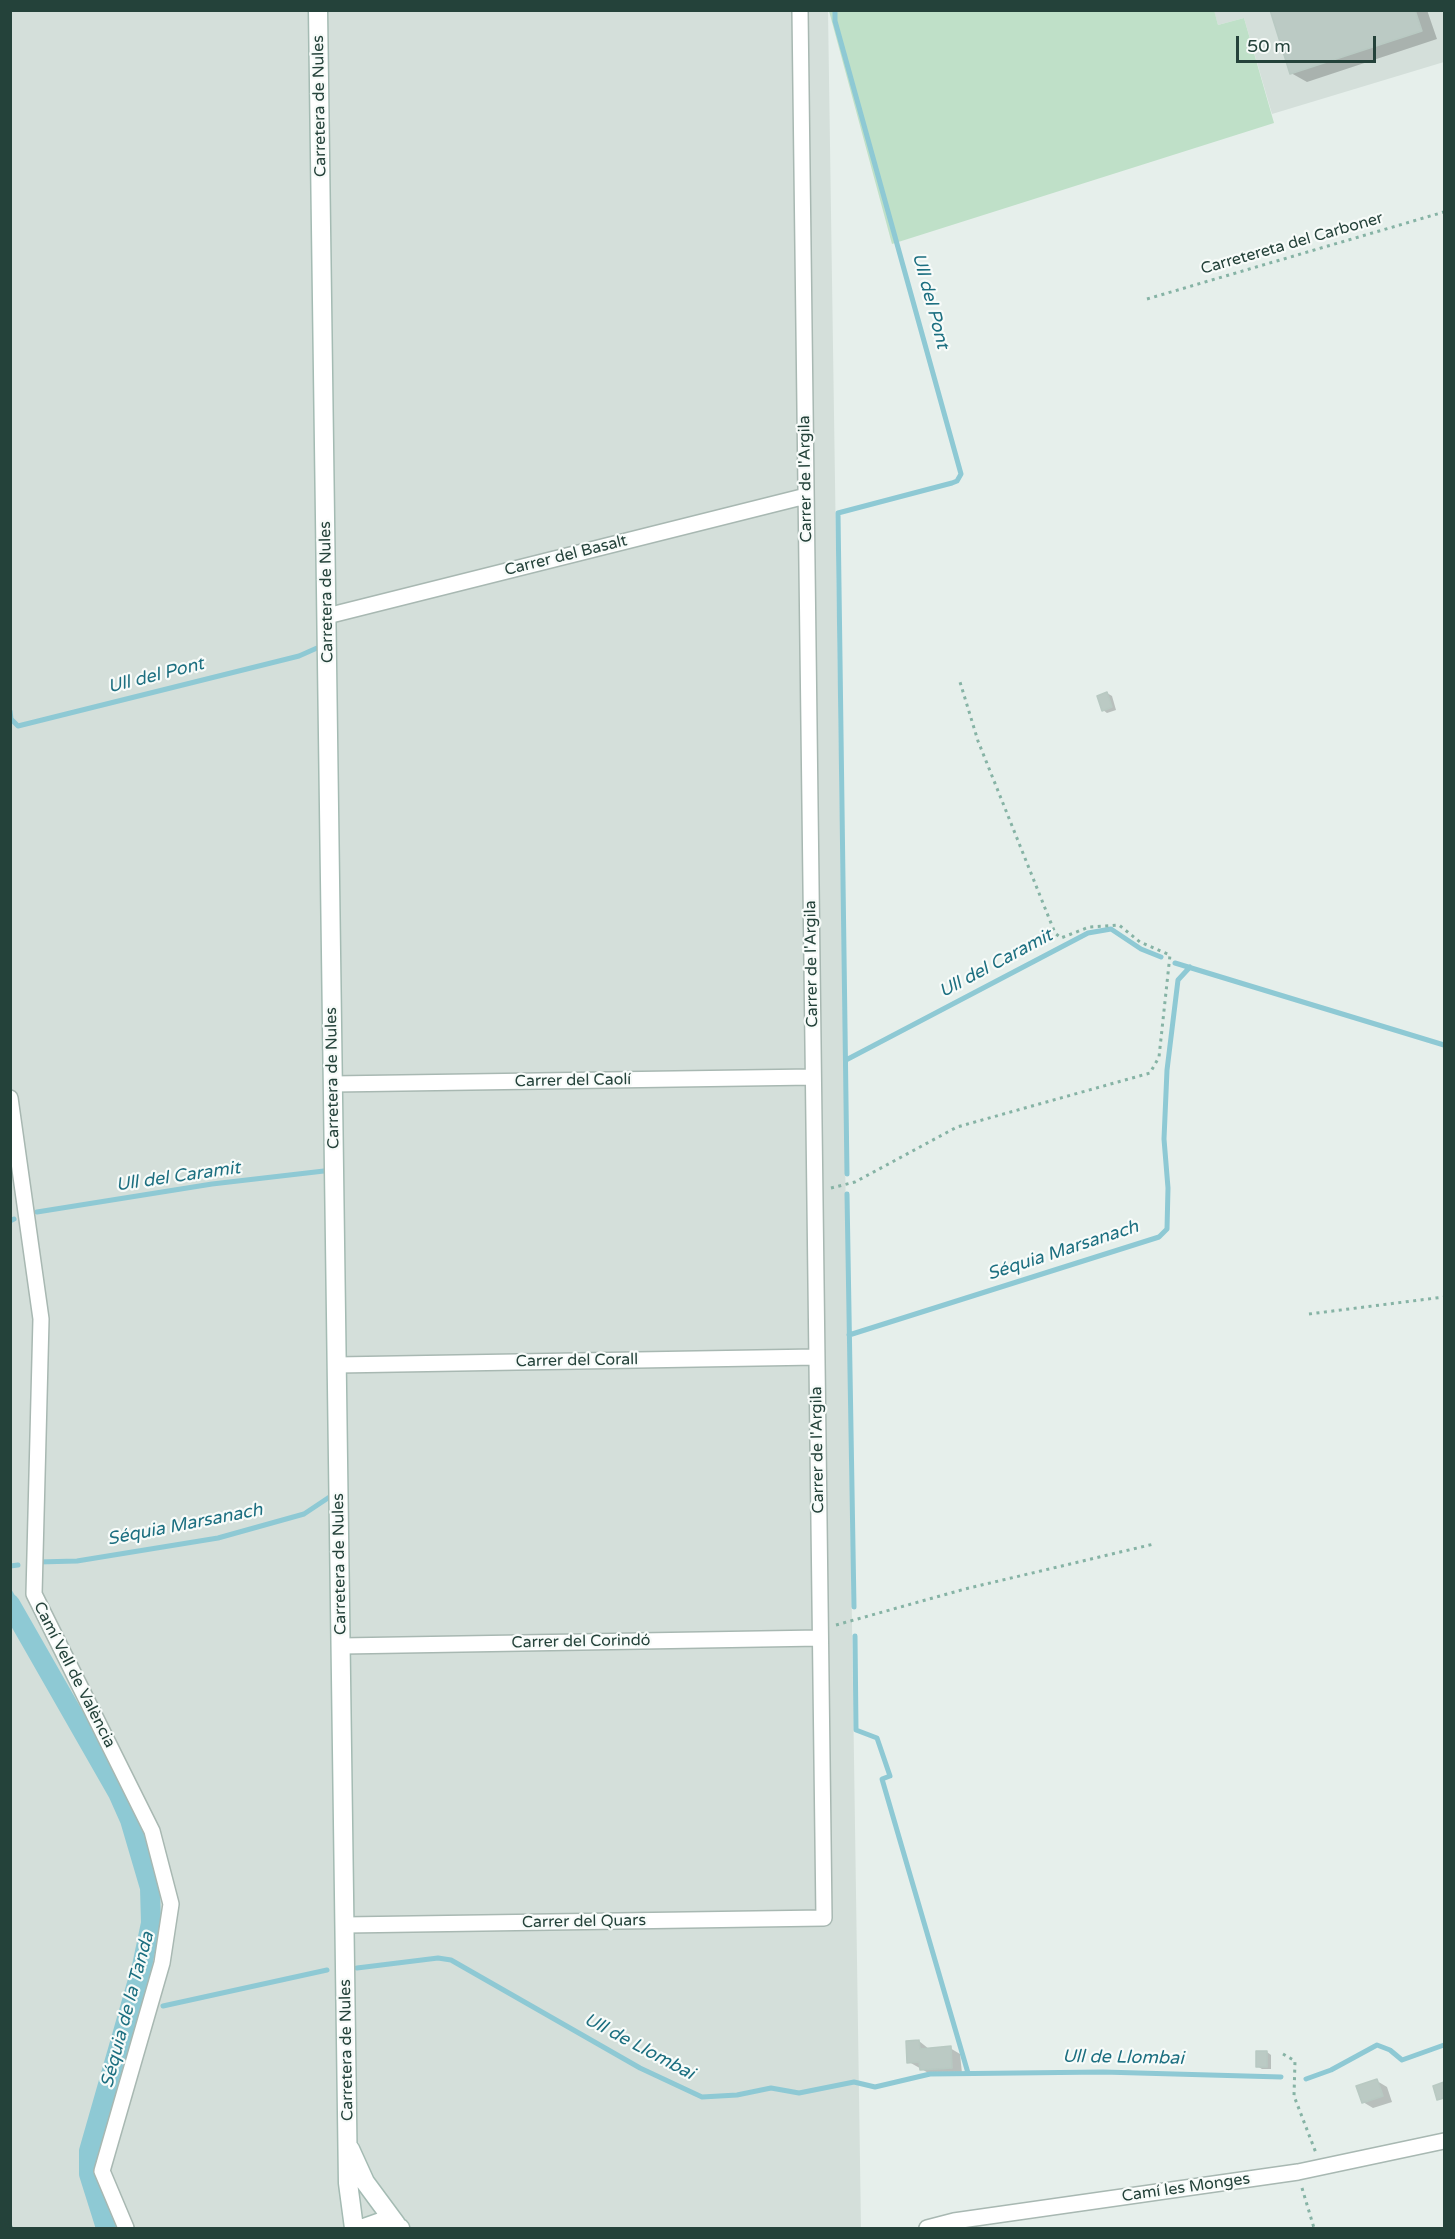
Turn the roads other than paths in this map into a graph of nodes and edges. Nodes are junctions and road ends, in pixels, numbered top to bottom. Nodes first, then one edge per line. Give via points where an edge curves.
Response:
1 (318, 10) edge
2 (800, 10) edge
3 (806, 496) junction
4 (327, 616) junction
5 (813, 1077) junction
6 (333, 1084) junction
7 (10, 1098) edge
8 (816, 1357) junction
9 (337, 1365) junction
10 (820, 1634) junction
11 (342, 1646) junction
12 (824, 1918) joint
13 (345, 1925) junction
14 (1444, 2141) edge
15 (348, 2145) junction
16 (399, 2226) edge
17 (126, 2229) edge
18 (354, 2229) edge
19 (364, 2229) edge
20 (927, 2229) edge

1 - 4 main road, Carretera de Nules
2 - 3 street, Carrer de l'Argila
3 - 4 street, Carrer del Basalt
3 - 5 street, Carrer de l'Argila
4 - 6 main road, Carretera de Nules
5 - 6 street, Carrer del Caolí
5 - 8 street, Carrer de l'Argila
6 - 9 main road, Carretera de Nules
7 - 17 street, Camí Vell de València via 41,1319 34,1594 152,1831 171,1904 162,1963 102,2171
8 - 9 street, Carrer del Corall
8 - 10 street, Carrer de l'Argila
9 - 11 main road, Carretera de Nules
10 - 11 street, Carrer del Corindó
10 - 12 street, Carrer de l'Argila
11 - 13 main road, Carretera de Nules
12 - 13 street, Carrer del Quars
13 - 15 main road, Carretera de Nules
14 - 20 street, Camí les Monges via 1298,2172 954,2221
15 - 16 main road, Carretera de Nules via 365,2182
15 - 18 main road, Carretera de Nules
16 - 19 main road via 381,2222

